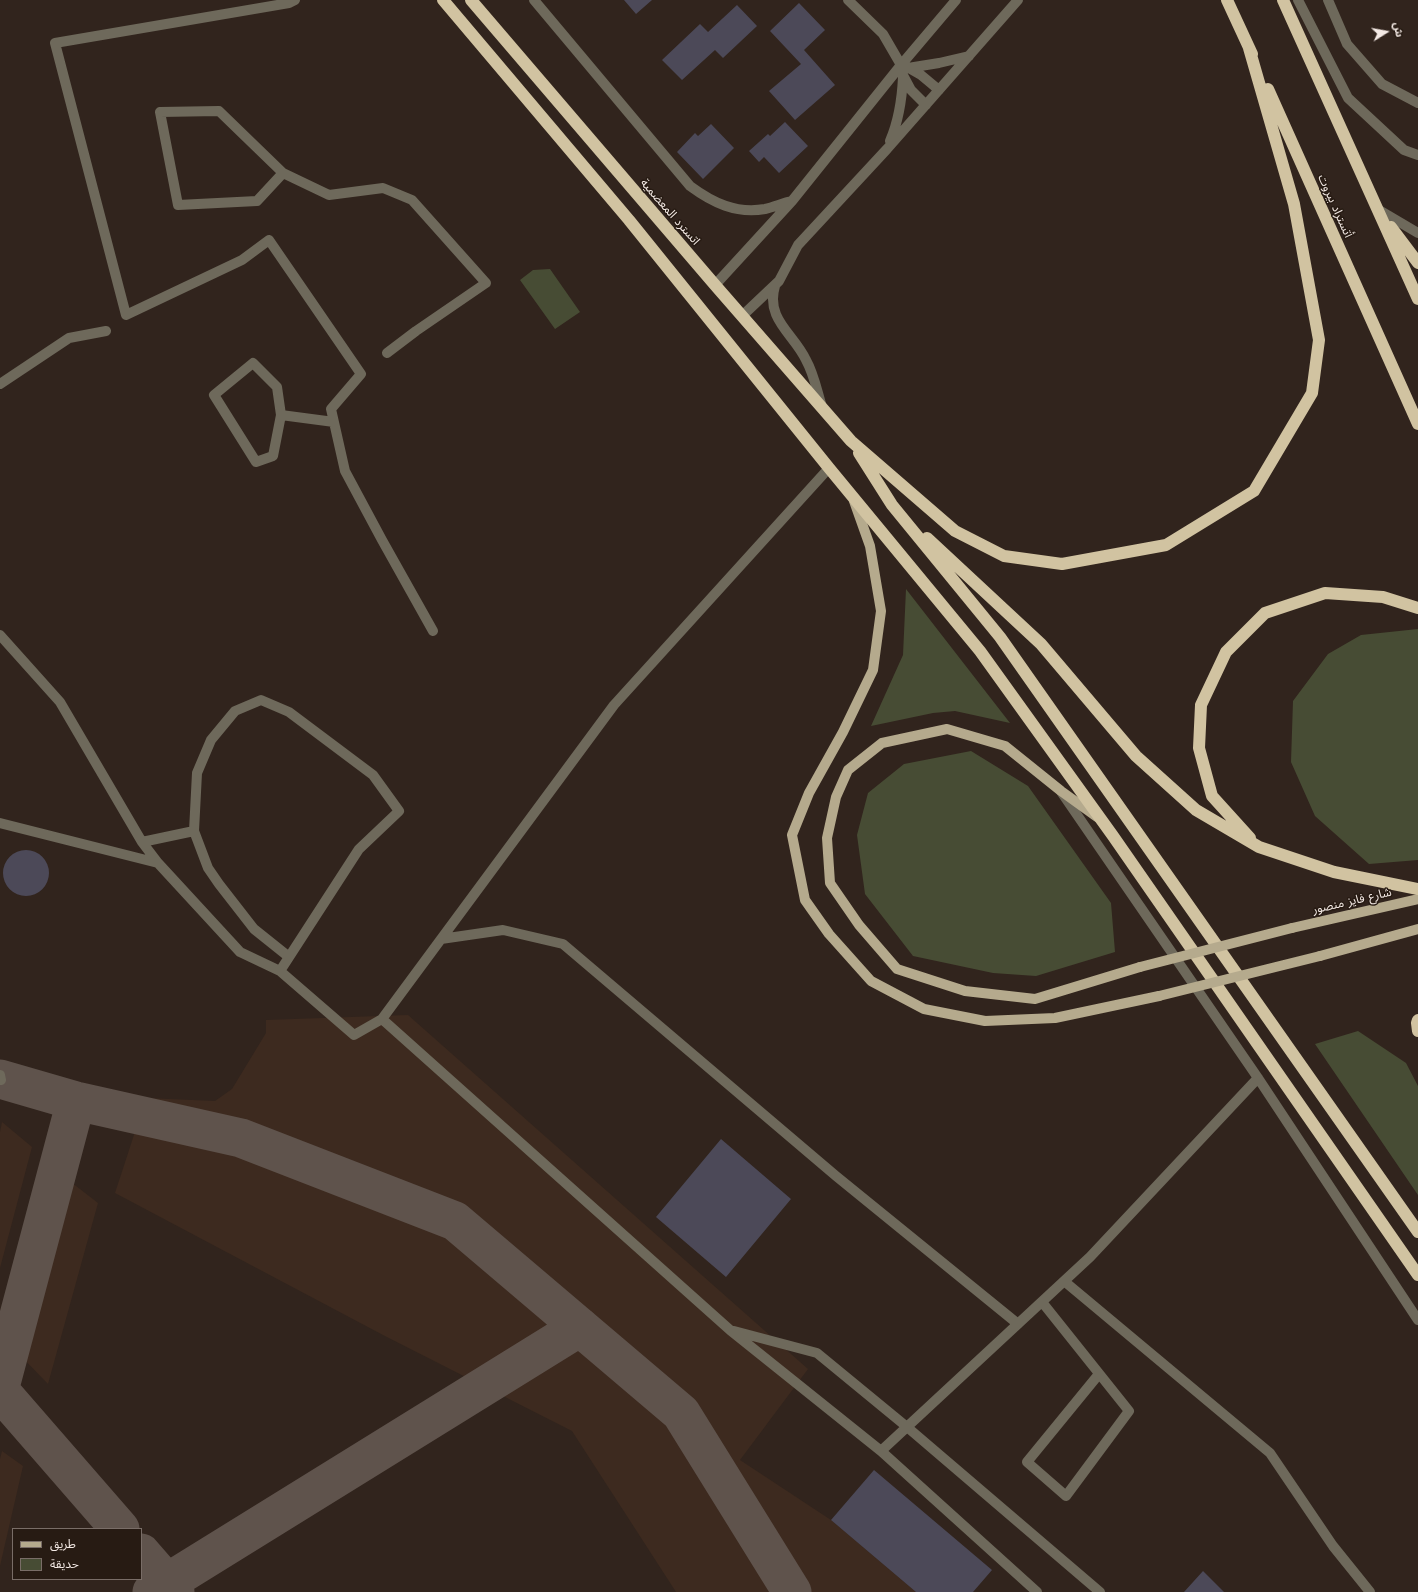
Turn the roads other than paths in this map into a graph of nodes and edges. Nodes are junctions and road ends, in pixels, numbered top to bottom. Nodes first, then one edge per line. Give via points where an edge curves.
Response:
1 (295, 0) edge
2 (443, 0) edge
3 (471, 0) edge
4 (534, 0) edge
5 (848, 0) edge
6 (956, 0) edge
7 (1018, 0) edge
8 (1227, 0) edge
9 (1283, 0) edge
10 (1298, 0) edge
11 (1328, 0) edge
12 (1249, 48) junction
13 (969, 56) junction
14 (904, 69) junction
15 (939, 90) junction
16 (1418, 103) edge
17 (926, 105) junction
18 (887, 149) junction
19 (1418, 155) edge
20 (283, 173) junction
21 (792, 201) junction
22 (1378, 210) junction
23 (1418, 233) edge
24 (1418, 263) edge
25 (715, 285) junction
26 (775, 286) junction
27 (1418, 299) edge
28 (742, 316) junction
29 (106, 331) dead end
30 (387, 353) dead end
31 (0, 384) edge
32 (823, 409) junction
33 (281, 415) junction
34 (334, 422) junction
35 (1418, 424) edge
36 (851, 441) junction
37 (829, 468) junction
38 (852, 496) junction
39 (892, 505) junction
40 (1418, 608) edge
41 (433, 631) dead end
42 (0, 635) edge
43 (1061, 791) junction
44 (1103, 822) junction
45 (0, 823) edge
46 (194, 831) junction
47 (142, 842) junction
48 (1259, 847) junction
49 (158, 863) junction
50 (1418, 889) edge
51 (1418, 899) edge
52 (1418, 929) edge
53 (441, 939) junction
54 (289, 957) junction
55 (280, 971) junction
56 (382, 1019) junction
57 (1418, 1020) edge
58 (1418, 1031) edge
59 (1258, 1078) junction
60 (1418, 1232) edge
61 (1418, 1275) edge
62 (1064, 1281) junction
63 (1042, 1302) junction
64 (1418, 1320) edge
65 (1018, 1324) junction
66 (730, 1330) junction
67 (1099, 1374) junction
68 (907, 1427) junction
69 (881, 1451) junction
70 (1037, 1592) edge
71 (1100, 1592) edge
72 (1370, 1592) edge

1 - 34 street via 55,43 126,315 242,260 269,240 361,374 331,409
2 - 37 highway via 629,220
3 - 25 highway, اتسترد المعضمية
4 - 21 street via 690,186 708,199 741,210 765,209
5 - 14 street via 883,34
6 - 14 street
7 - 13 street
8 - 12 highway, أتستراد بيروت
9 - 22 highway
10 - 19 street via 1348,98 1404,150
11 - 16 street via 1347,44 1382,84
12 - 35 highway, أتستراد بيروت
12 - 36 highway via 1294,204 1319,340 1312,393 1254,491 1166,545 1062,564 1004,556 955,531
13 - 14 street
13 - 15 street
14 - 15 street via 921,75
14 - 17 street via 911,90
14 - 18 street via 898,119
14 - 21 street
15 - 17 street
17 - 18 street
18 - 26 street via 798,245 783,276
20 - 20 street via 257,201 178,205 160,112 219,111
20 - 30 street via 329,195 383,188 412,200 486,283
21 - 25 street
22 - 23 street
22 - 24 highway
22 - 27 highway
25 - 28 highway, اتسترد المعضمية
26 - 28 street
26 - 32 street via 772,301 774,312 806,358
28 - 32 highway, اتسترد المعضمية
29 - 31 street via 69,338
32 - 36 highway, اتسترد المعضمية
33 - 33 street via 277,387 253,363 214,395 256,462 273,456
33 - 34 street
34 - 41 street via 345,471
36 - 39 highway
37 - 38 highway
37 - 53 street via 614,705
38 - 44 highway via 980,651
38 - 52 main road, bridge via 870,546 881,611 873,670 809,793 792,835 805,900 829,934 871,981 924,1009 985,1021 1055,1018 1159,996
39 - 48 highway via 1040,644 1136,756 1196,810
39 - 60 highway via 1000,637
40 - 48 highway via 1383,597 1325,593 1265,613 1226,652 1201,706 1199,748 1212,796
42 - 47 street via 60,702
43 - 44 main road, شارع فايز منصور
43 - 51 main road, شارع فايز منصور, bridge via 1005,746 947,729 882,744 848,770 836,797 827,838 830,883 859,925 897,969 966,991 1035,999 1140,967
43 - 59 street
44 - 61 highway
45 - 49 street
46 - 47 street
46 - 54 street via 208,868 219,884 254,928
46 - 54 street via 197,773 211,740 235,711 262,700 289,712 373,774 399,811 359,849
47 - 49 street
48 - 50 highway via 1334,872
49 - 55 street via 240,952
53 - 56 street
53 - 65 street via 503,930 563,944 836,1176
54 - 55 street
55 - 56 street via 354,1035
56 - 66 street
57 - 58 highway
59 - 62 street via 1090,1257
59 - 64 street
62 - 63 street
62 - 72 street via 1270,1453 1333,1546
63 - 65 street
63 - 67 street
65 - 68 street
66 - 68 street via 816,1353
66 - 69 street
67 - 67 street via 1129,1411 1066,1496 1027,1462
68 - 69 street
68 - 71 street
69 - 70 street

